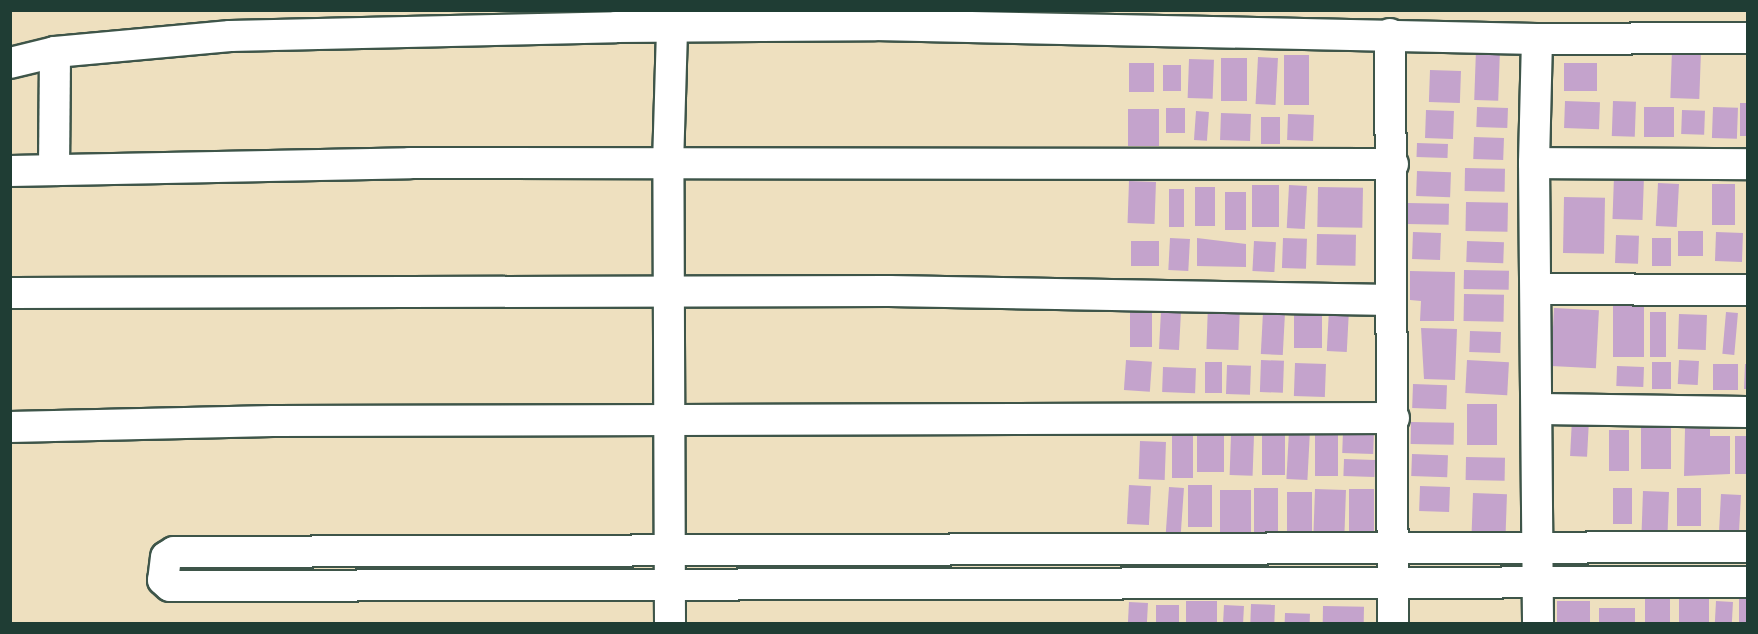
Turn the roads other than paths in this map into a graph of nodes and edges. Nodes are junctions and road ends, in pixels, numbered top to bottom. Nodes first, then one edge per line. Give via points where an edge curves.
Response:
1 (672, 27) junction
2 (1390, 34) junction
3 (1748, 38) edge
4 (1537, 39) junction
5 (55, 52) junction
6 (10, 63) edge
7 (1534, 163) junction
8 (1393, 164) junction
9 (1748, 164) edge
10 (668, 165) junction
11 (54, 170) junction
12 (10, 171) edge
13 (1536, 289) junction
14 (1748, 290) edge
15 (668, 292) junction
16 (10, 293) edge
17 (1391, 300) junction
18 (1539, 409) junction
19 (1748, 412) edge
20 (1394, 418) junction
21 (668, 422) junction
22 (10, 427) edge
23 (1748, 547) edge
24 (1537, 548) junction
25 (1394, 550) junction
26 (669, 552) junction
27 (1748, 582) edge
28 (1393, 583) junction
29 (1538, 583) junction
30 (670, 585) junction
31 (670, 624) edge
32 (1394, 624) edge
33 (1538, 624) edge

1 - 2 street via 875,25
1 - 5 street via 230,36
1 - 10 street
2 - 4 street
2 - 8 street
3 - 4 street
4 - 7 street
5 - 6 street
5 - 11 street
7 - 9 street
7 - 13 street
8 - 10 street
8 - 17 street
10 - 11 street via 410,163
10 - 15 street
11 - 12 street
13 - 14 street
13 - 18 street
15 - 16 street
15 - 17 street via 889,291
15 - 21 street
17 - 20 street
18 - 19 street
18 - 24 street
20 - 21 street
20 - 25 street
21 - 22 street via 273,421
21 - 26 street
23 - 24 street
24 - 25 street
24 - 29 street
25 - 26 street via 893,547
25 - 28 street
26 - 30 street
26 - 30 street via 174,552 165,562 163,580 170,586
27 - 29 street
28 - 29 street
28 - 30 street
28 - 32 street
29 - 33 street
30 - 31 street

